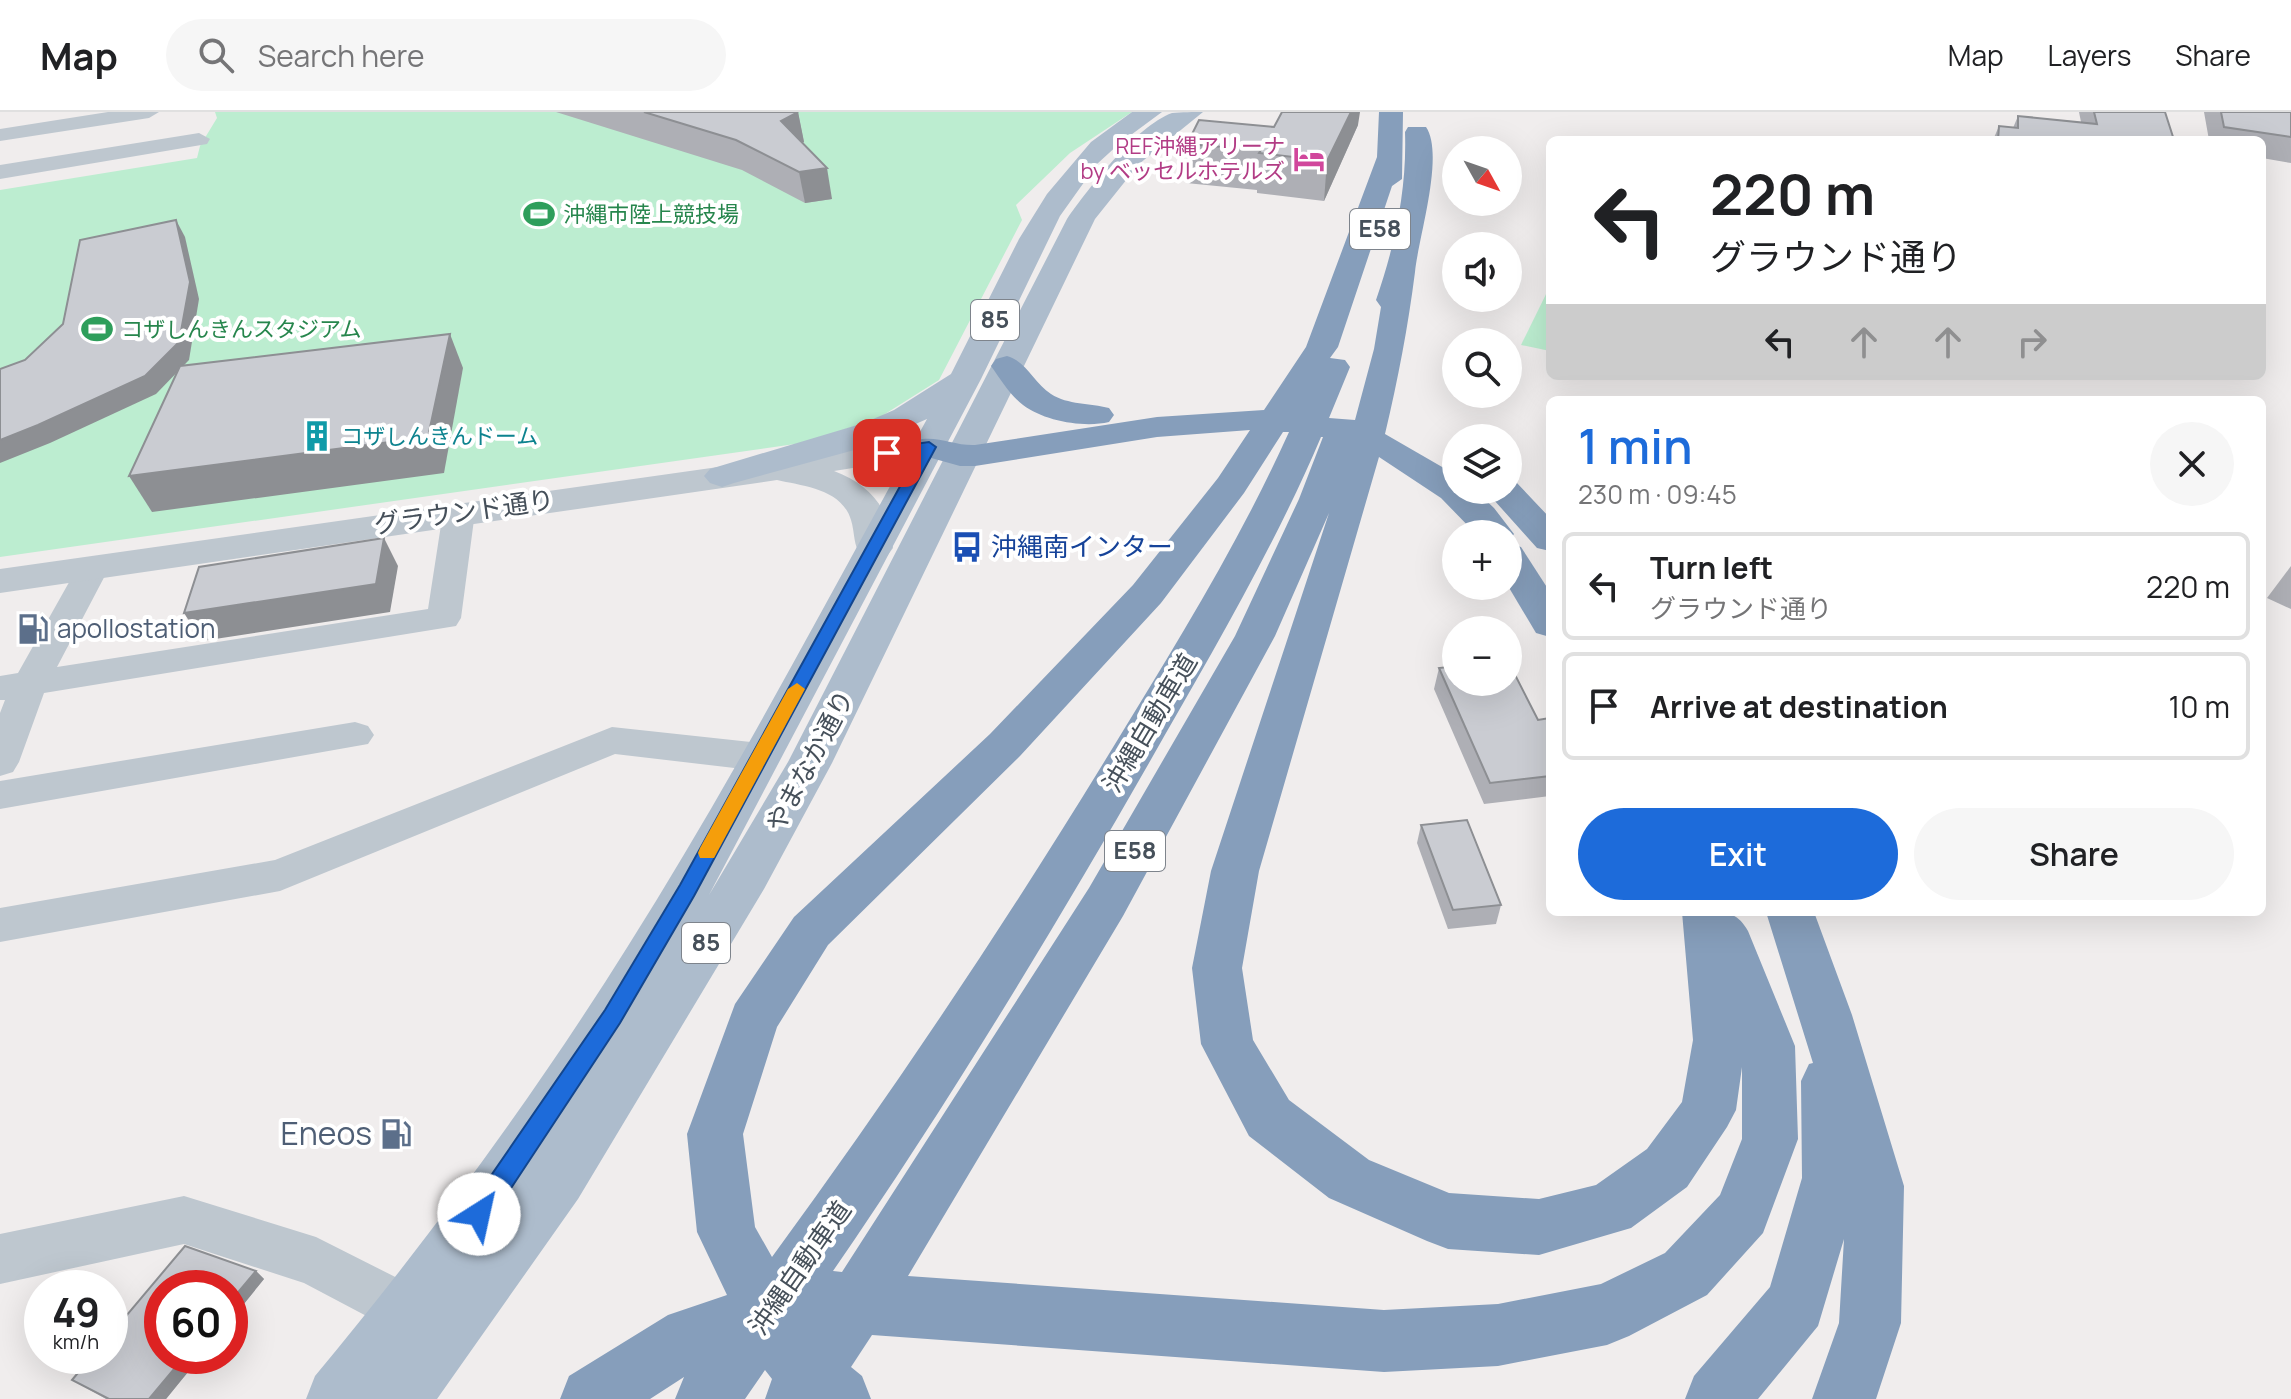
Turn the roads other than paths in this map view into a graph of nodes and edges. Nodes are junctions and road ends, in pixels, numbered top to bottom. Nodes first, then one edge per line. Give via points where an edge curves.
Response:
1 (149, 112) edge
2 (1150, 112) edge
3 (1191, 112) edge
4 (1391, 112) edge
5 (1415, 112) edge
6 (0, 135) edge
7 (199, 139) dead end
8 (1392, 150) junction
9 (0, 172) edge
10 (1007, 366) junction
11 (967, 377) junction
12 (1097, 415) junction
13 (955, 445) junction
14 (1442, 448) edge
15 (769, 469) junction
16 (722, 476) junction
17 (1315, 499) junction
18 (1516, 504) edge
19 (459, 512) junction
20 (1482, 520) edge
21 (1546, 536) edge
22 (874, 548) junction
23 (93, 568) junction
24 (1522, 578) edge
25 (0, 581) edge
26 (1546, 617) edge
27 (15, 685) edge
28 (355, 735) dead end
29 (760, 757) junction
30 (0, 762) edge
31 (0, 795) edge
32 (1706, 916) edge
33 (1718, 916) edge
34 (1791, 916) edge
35 (0, 925) edge
36 (1826, 1015) junction
37 (0, 1259) edge
38 (410, 1313) junction
39 (338, 1399) edge
40 (397, 1399) edge
41 (592, 1399) edge
42 (707, 1399) edge
43 (795, 1399) edge
44 (839, 1399) edge
45 (1717, 1399) edge
46 (1844, 1399) edge

1 - 6 street
2 - 11 main road, やまなか通り / 85 via 1086,162 1061,193
3 - 10 main road, やまなか通り / 85 via 1149,138 1100,192 1081,219
4 - 8 highway, 沖縄自動車道 / E58
5 - 17 highway, E58 via 1416,204 1390,349
7 - 9 street
8 - 17 highway, 沖縄自動車道 / E58 via 1378,236 1345,342
8 - 44 highway via 1322,347 1231,485 1147,594 1015,735 811,931 753,1020 715,1134 726,1232 789,1352
10 - 12 highway via 1025,393 1041,404
10 - 13 main road, やまなか通り / 85
11 - 13 main road, やまなか通り / 85
11 - 16 main road via 881,431
12 - 13 highway
12 - 14 highway via 1242,397 1317,401 1391,421
13 - 15 street, グラウンド通り
13 - 20 highway via 1237,419 1301,422 1357,435 1408,457 1450,487
13 - 22 main road, やまなか通り / 85
13 - 40 main road, やまなか通り / 85 via 810,763 747,876 558,1180
15 - 16 street, グラウンド通り
15 - 22 street via 814,475 853,493 875,527
16 - 19 street, グラウンド通り
17 - 32 highway via 1217,968 1227,1044 1269,1118 1349,1179 1448,1221 1539,1227 1610,1209 1667,1168 1708,1110 1719,1040
17 - 42 highway, 沖縄自動車道 / E58 via 1210,621 1047,897 877,1159
17 - 43 highway, 沖縄自動車道 / E58 via 1255,636 1106,902
18 - 21 highway
19 - 23 street, グラウンド通り
19 - 27 street via 444,618
22 - 29 main road, やまなか通り / 85
23 - 25 street, グラウンド通り
23 - 27 street
24 - 26 highway
27 - 30 street
28 - 31 street
29 - 35 street via 612,740 280,875
29 - 38 main road, やまなか通り / 85 via 612,1016
33 - 41 highway via 1768,1046 1770,1139 1742,1213 1686,1274 1607,1314 1498,1335 1384,1341 811,1300 690,1337
34 - 36 highway
36 - 45 highway via 1831,1178 1796,1304
36 - 46 highway via 1875,1186 1870,1323
37 - 38 street via 184,1220 316,1262
38 - 39 main road, やまなか通り / 85

